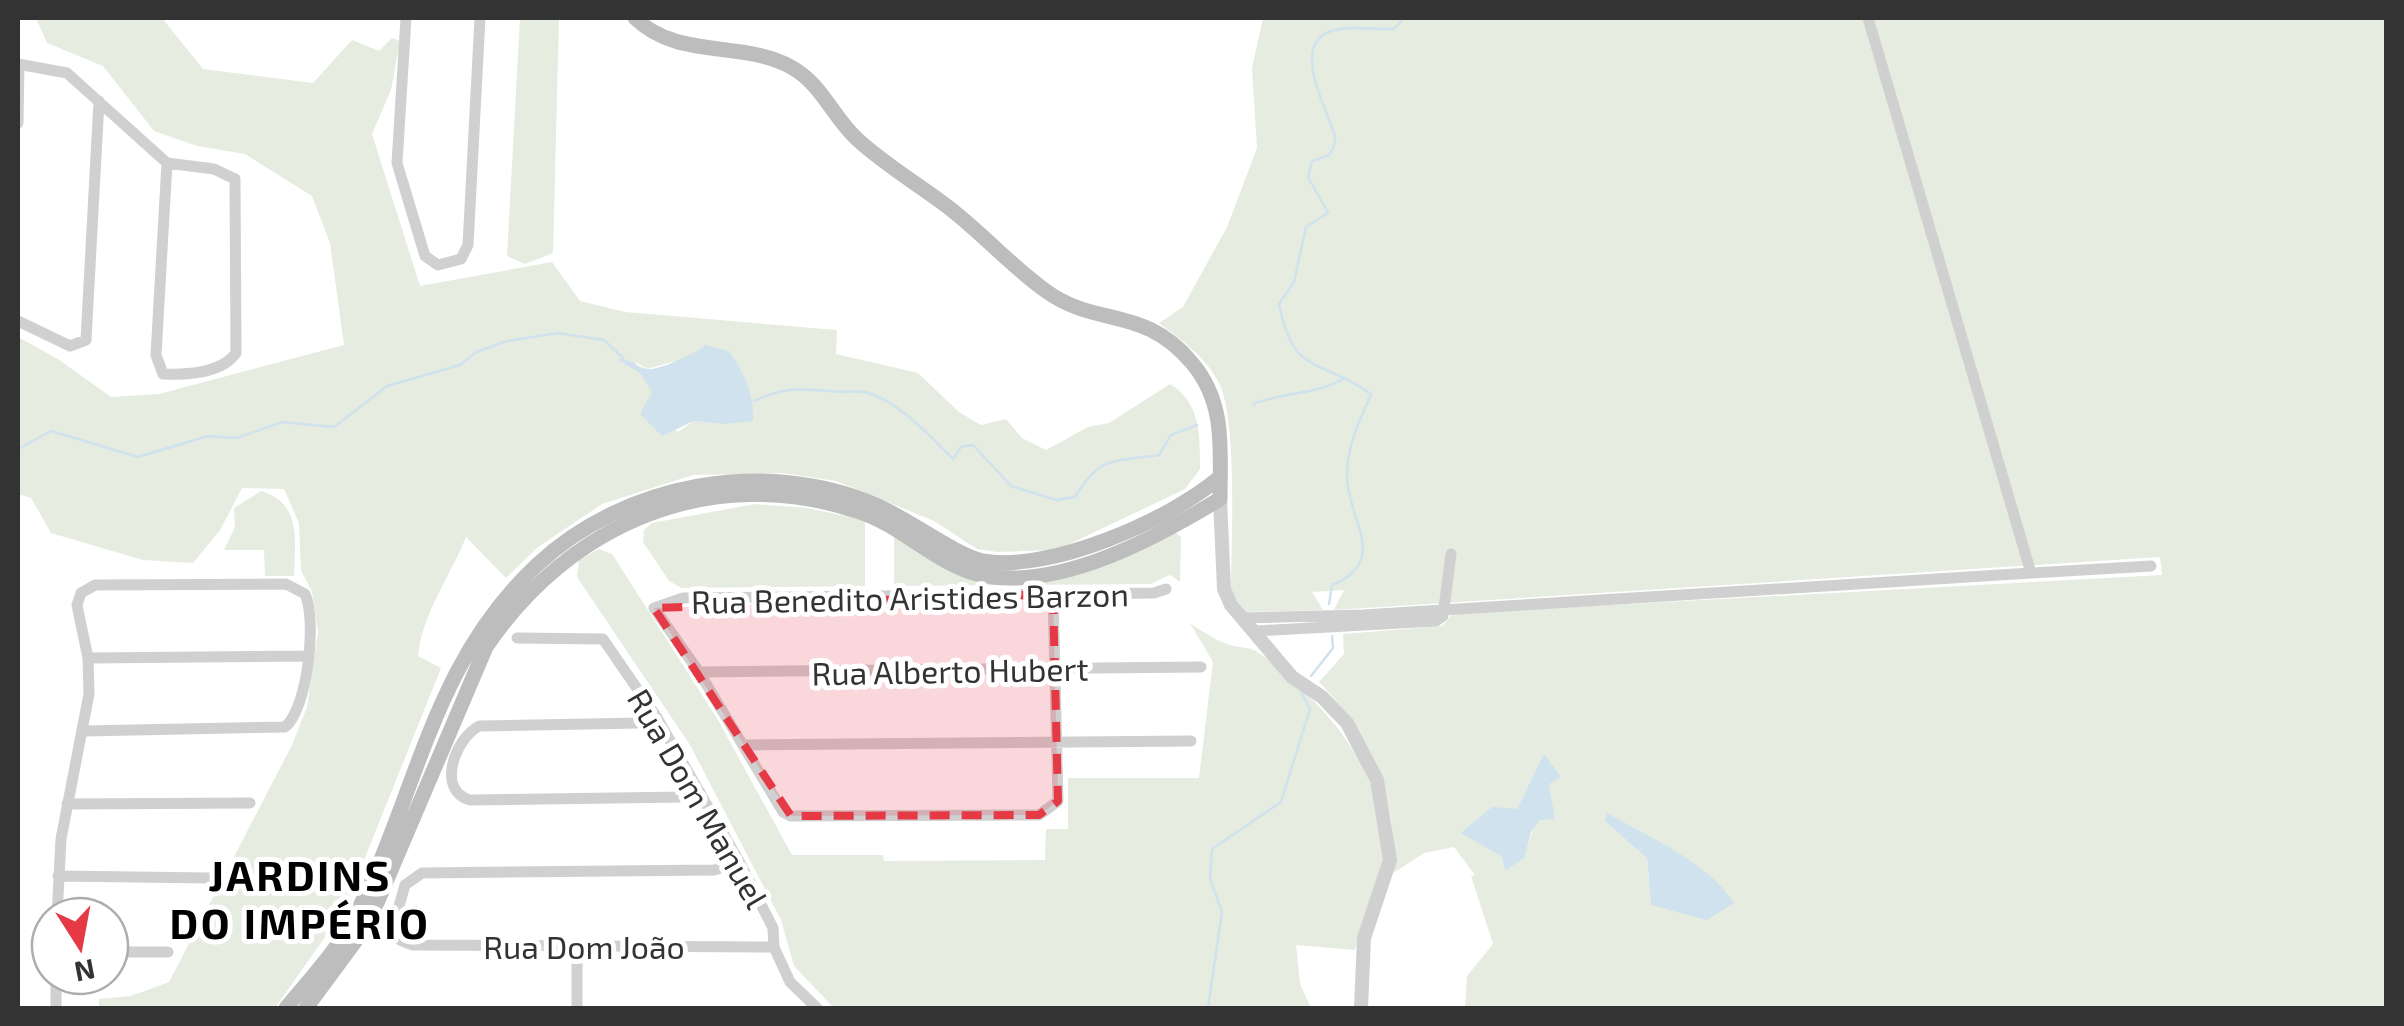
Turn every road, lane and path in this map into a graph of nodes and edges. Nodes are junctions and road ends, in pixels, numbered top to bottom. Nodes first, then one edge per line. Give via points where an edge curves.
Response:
1 (391, 18) edge
2 (480, 18) edge
3 (635, 18) edge
4 (1868, 18) edge
5 (406, 22) edge
6 (18, 64) edge
7 (99, 101) junction
8 (18, 124) edge
9 (167, 163) junction
10 (18, 321) edge
11 (1220, 477) junction
12 (1220, 499) junction
13 (1194, 505) junction
14 (1451, 554) dead end
15 (546, 566) junction
16 (2151, 566) dead end
17 (2031, 573) junction
18 (1166, 590) dead end
19 (1053, 594) junction
20 (1445, 608) junction
21 (1241, 618) junction
22 (1255, 631) junction
23 (518, 638) dead end
24 (308, 656) junction
25 (88, 658) junction
26 (1201, 667) dead end
27 (1055, 668) junction
28 (699, 672) junction
29 (656, 716) junction
30 (85, 730) junction
31 (1056, 742) junction
32 (1191, 742) dead end
33 (744, 745) junction
34 (700, 792) junction
35 (250, 803) dead end
36 (67, 804) junction
37 (740, 863) junction
38 (58, 876) junction
39 (210, 878) dead end
40 (57, 896) edge
41 (577, 947) junction
42 (774, 947) junction
43 (130, 952) edge
44 (168, 952) dead end
45 (286, 1008) edge
46 (306, 1008) edge
47 (577, 1008) edge
48 (817, 1008) edge
49 (1360, 1008) edge

1 - 5 street
2 - 5 street via 468,245 461,258 438,264 426,256 397,163
3 - 11 main road via 681,44 789,65 821,91 854,136 1044,290 1160,334 1214,394
4 - 17 street
6 - 7 street via 67,74
6 - 8 street
7 - 9 street
7 - 10 street via 83,344 70,346
9 - 9 street via 232,176 238,196 236,350 223,366 163,374 156,355
11 - 12 main road
11 - 13 main road
12 - 13 main road
12 - 21 street via 1224,589
13 - 15 main road via 1074,553 1020,562 970,557 858,497 775,481 698,486 609,523
14 - 20 street
15 - 45 main road via 471,641 444,692 354,918
15 - 46 main road via 486,647 368,924
16 - 17 street
17 - 20 street
18 - 19 street, Rua Benedito Aristides Barzon
19 - 27 street
19 - 28 street, Rua Benedito Aristides Barzon via 683,598 654,608
20 - 21 street
20 - 22 street via 1436,621
21 - 22 street
22 - 49 street via 1292,677 1347,723 1377,780 1390,860 1364,938
23 - 29 street, Rua Dom Manuel via 604,639
24 - 25 street
24 - 25 street via 309,604 300,589 117,584 92,585 77,605
24 - 30 street via 296,714 285,727
25 - 30 street
26 - 27 street, Rua Alberto Hubert
27 - 28 street, Rua Alberto Hubert
27 - 31 street
28 - 33 street
29 - 34 street, Rua Dom Manuel
29 - 34 street via 639,723 472,730 450,774 454,791 470,800
30 - 36 street
31 - 32 street
31 - 33 street
31 - 33 street via 1058,801 1039,815 792,816 778,806
34 - 37 street, Rua Dom Manuel
35 - 36 street
36 - 38 street
37 - 41 street, Rua Dom João via 714,870 422,873 412,877 392,924 396,936 413,946
37 - 42 street, Rua Dom Manuel via 773,928
38 - 39 street
38 - 40 street
41 - 42 street, Rua Dom João
41 - 47 street
42 - 48 street, Rua Dom Manuel via 790,982
43 - 44 street

